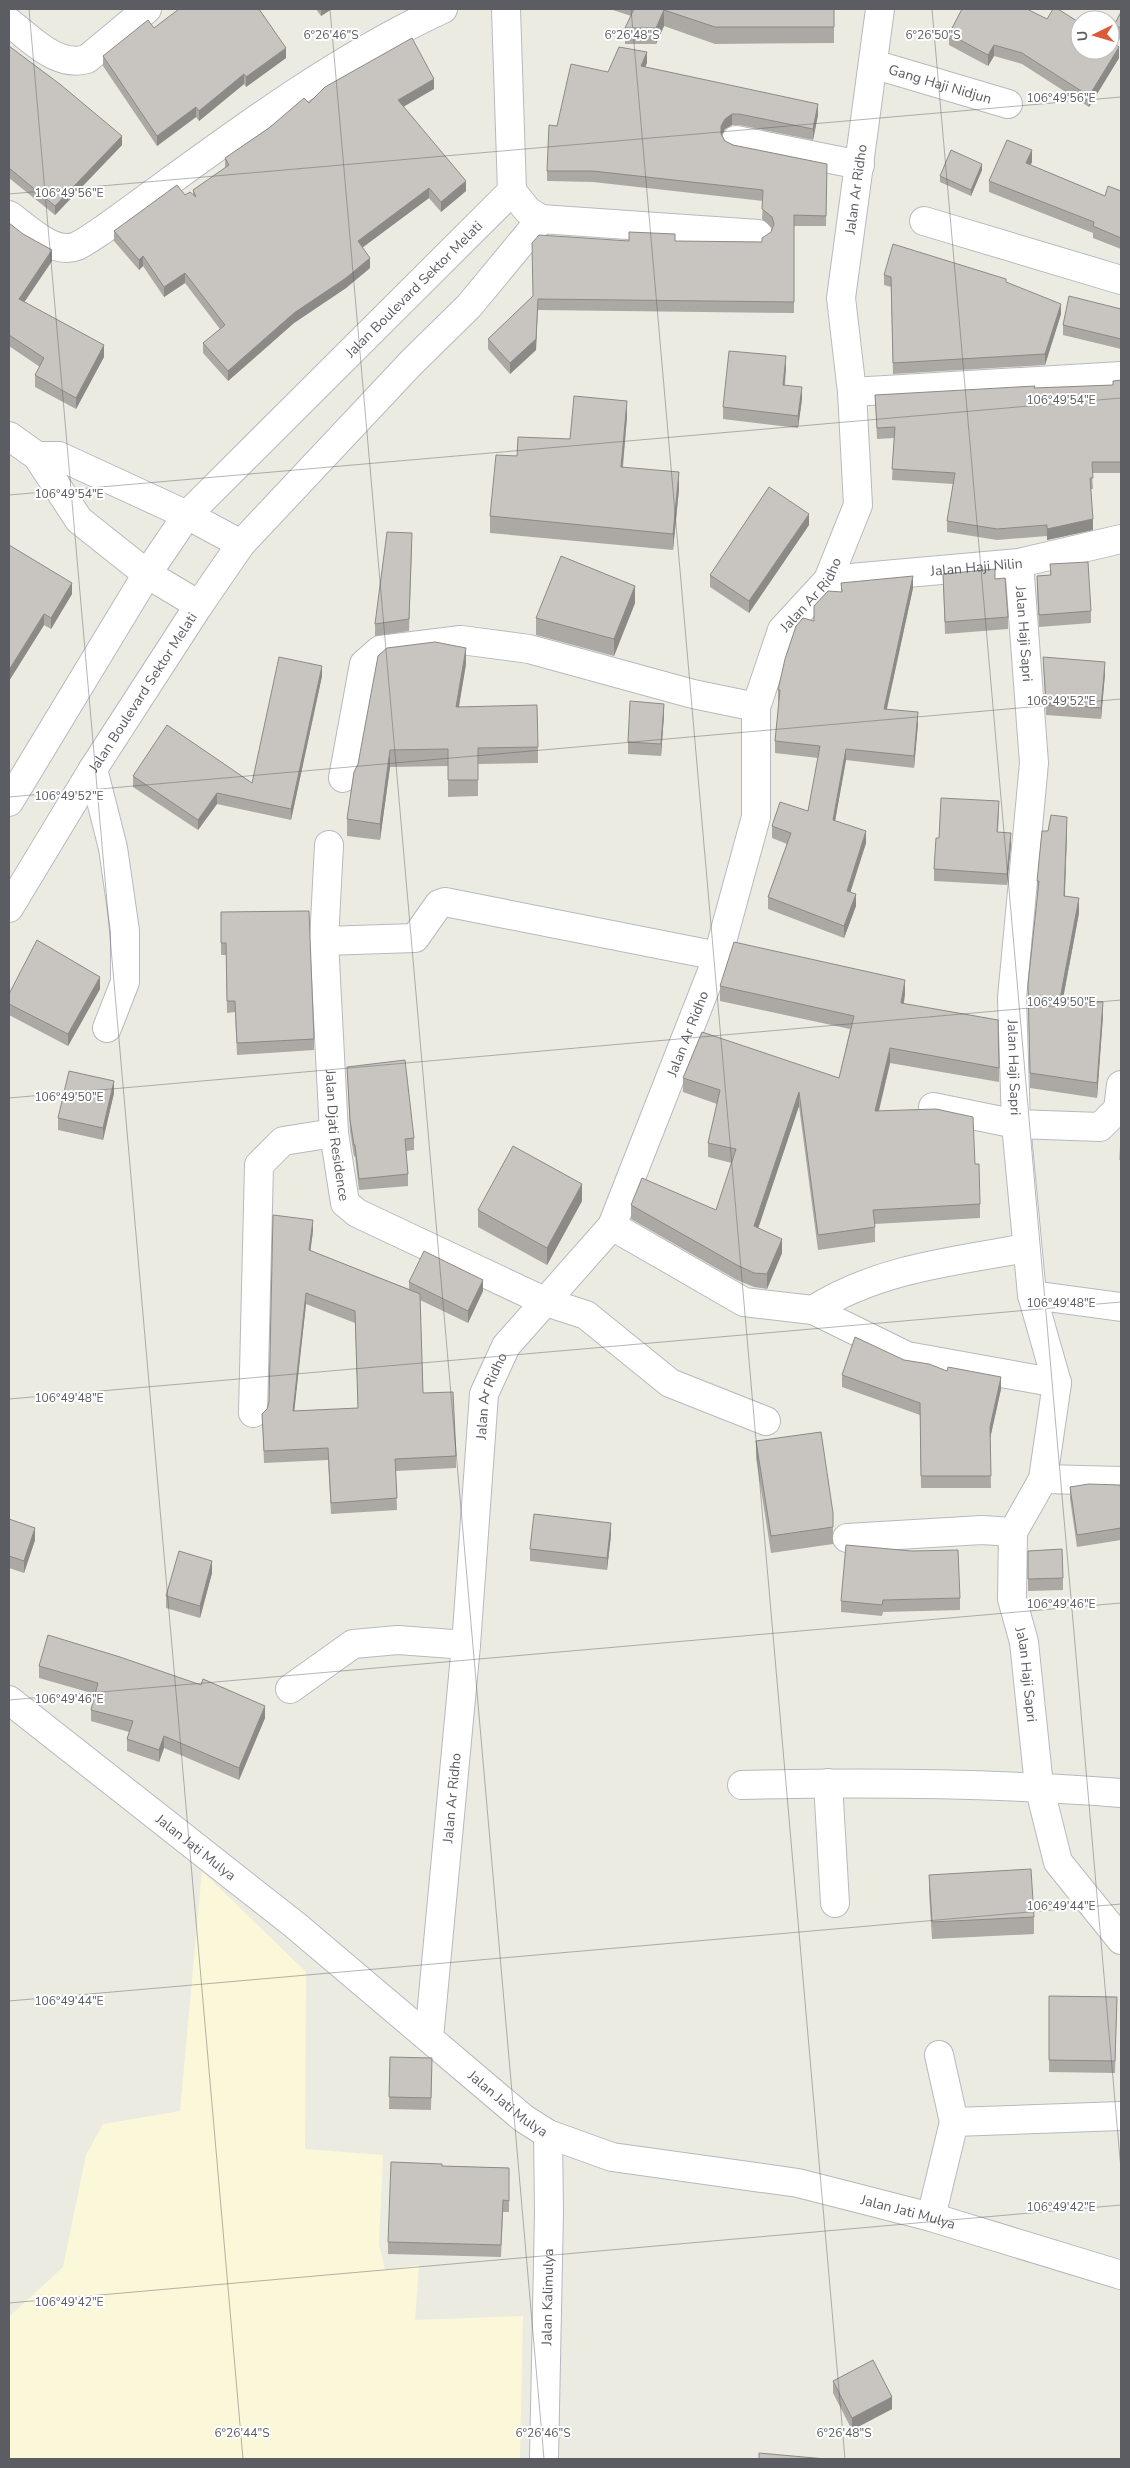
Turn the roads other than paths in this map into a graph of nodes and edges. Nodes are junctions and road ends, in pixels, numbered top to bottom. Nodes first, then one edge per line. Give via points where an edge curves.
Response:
1 (146, 9) edge
2 (443, 9) edge
3 (506, 9) edge
4 (880, 9) edge
5 (9, 22) edge
6 (874, 64) junction
7 (1008, 104) dead end
8 (736, 140) dead end
9 (860, 165) junction
10 (512, 191) junction
11 (9, 215) edge
12 (541, 219) junction
13 (924, 221) dead end
14 (758, 234) dead end
15 (1121, 280) edge
16 (1121, 376) edge
17 (852, 392) junction
18 (9, 436) edge
19 (37, 456) junction
20 (187, 515) junction
21 (1121, 539) edge
22 (241, 544) junction
23 (1019, 563) junction
24 (147, 574) junction
25 (828, 580) junction
26 (199, 605) junction
27 (756, 707) junction
28 (93, 769) junction
29 (343, 778) dead end
30 (9, 802) edge
31 (329, 845) dead end
32 (12, 896) edge
33 (324, 941) junction
34 (718, 956) junction
35 (107, 1028) dead end
36 (1121, 1085) edge
37 (933, 1107) edge
38 (1016, 1124) junction
39 (334, 1133) junction
40 (612, 1226) junction
41 (1027, 1248) junction
42 (1032, 1295) junction
43 (546, 1302) junction
44 (1121, 1307) edge
45 (813, 1310) junction
46 (1057, 1383) junction
47 (253, 1413) dead end
48 (766, 1421) dead end
49 (1043, 1479) junction
50 (1121, 1480) edge
51 (1013, 1532) junction
52 (847, 1538) dead end
53 (466, 1645) junction
54 (290, 1689) dead end
55 (9, 1700) edge
56 (828, 1783) junction
57 (742, 1785) dead end
58 (1039, 1786) junction
59 (1121, 1793) edge
60 (836, 1904) dead end
61 (1121, 1940) edge
62 (429, 2038) junction
63 (939, 2056) dead end
64 (1121, 2116) edge
65 (954, 2122) junction
66 (548, 2134) junction
67 (931, 2217) junction
68 (1121, 2275) edge
69 (544, 2459) edge

1 - 5 street via 86,59 76,62 55,57
2 - 11 street via 399,30 301,87 76,246 52,245
3 - 10 street
4 - 6 street, Jalan Ar Ridho
6 - 7 street, Gang Haji Nidjun
6 - 9 street, Jalan Ar Ridho
8 - 9 street
9 - 17 street, Jalan Ar Ridho via 841,298
10 - 12 street via 528,211
10 - 20 street, Jalan Boulevard Sektor Melati
12 - 14 street
12 - 22 street, Jalan Boulevard Sektor Melati via 469,306
13 - 15 street
16 - 17 street
17 - 25 street, Jalan Ar Ridho via 858,505
18 - 19 street, Jalan Boulevard Sektor Melati
19 - 20 street via 60,456
19 - 24 street, Jalan Boulevard Sektor Melati via 79,520
20 - 22 street
20 - 24 street, Jalan Boulevard Sektor Melati
21 - 23 street, Jalan Haji Nilin
22 - 26 street, Jalan Boulevard Sektor Melati
23 - 25 street, Jalan Haji Nilin
23 - 38 street, Jalan Haji Sapri via 1034,763 1012,998
24 - 26 street, Jalan Boulevard Sektor Melati
24 - 30 street, Jalan Boulevard Sektor Melati
25 - 27 street, Jalan Ar Ridho via 782,630
26 - 28 street, Jalan Boulevard Sektor Melati
27 - 29 street via 693,694 530,649 461,640 380,650 364,664
27 - 34 street, Jalan Ar Ridho via 756,817
28 - 32 street, Jalan Boulevard Sektor Melati
28 - 35 street via 113,848 125,931 126,982
31 - 33 street, Jalan Djati Residence
33 - 34 street via 415,938 439,904 445,902
33 - 39 street, Jalan Djati Residence
34 - 40 street, Jalan Ar Ridho
36 - 38 street via 1118,1109 1100,1127
37 - 38 street
38 - 41 street, Jalan Haji Sapri
39 - 43 street, Jalan Djati Residence via 345,1203 357,1213
39 - 47 street via 282,1141 259,1164
40 - 43 street, Jalan Ar Ridho
40 - 45 street via 744,1302
41 - 42 street, Jalan Haji Sapri
41 - 45 street via 910,1269 834,1296
42 - 44 street
42 - 46 street, Jalan Haji Sapri
43 - 48 street, Jalan Djati Residence via 586,1315 670,1383
43 - 53 street, Jalan Ar Ridho via 506,1346 484,1394
45 - 46 street via 907,1356
46 - 49 street, Jalan Haji Sapri
49 - 50 street
49 - 51 street, Jalan Haji Sapri
51 - 52 street via 982,1530
51 - 58 street, Jalan Haji Sapri via 1012,1599 1024,1642
53 - 54 street via 398,1640 352,1644
53 - 62 street, Jalan Ar Ridho
55 - 62 street, Jalan Jati Mulya via 295,1925
56 - 57 street
56 - 58 street
56 - 60 street
58 - 59 street
58 - 61 street, Jalan Haji Sapri via 1058,1862
62 - 66 street, Jalan Jati Mulya via 523,2118
63 - 65 street
64 - 65 street
65 - 67 street
66 - 67 street, Jalan Jati Mulya via 612,2157 798,2183
66 - 69 street, Jalan Kalimulya
67 - 68 street, Jalan Jati Mulya

